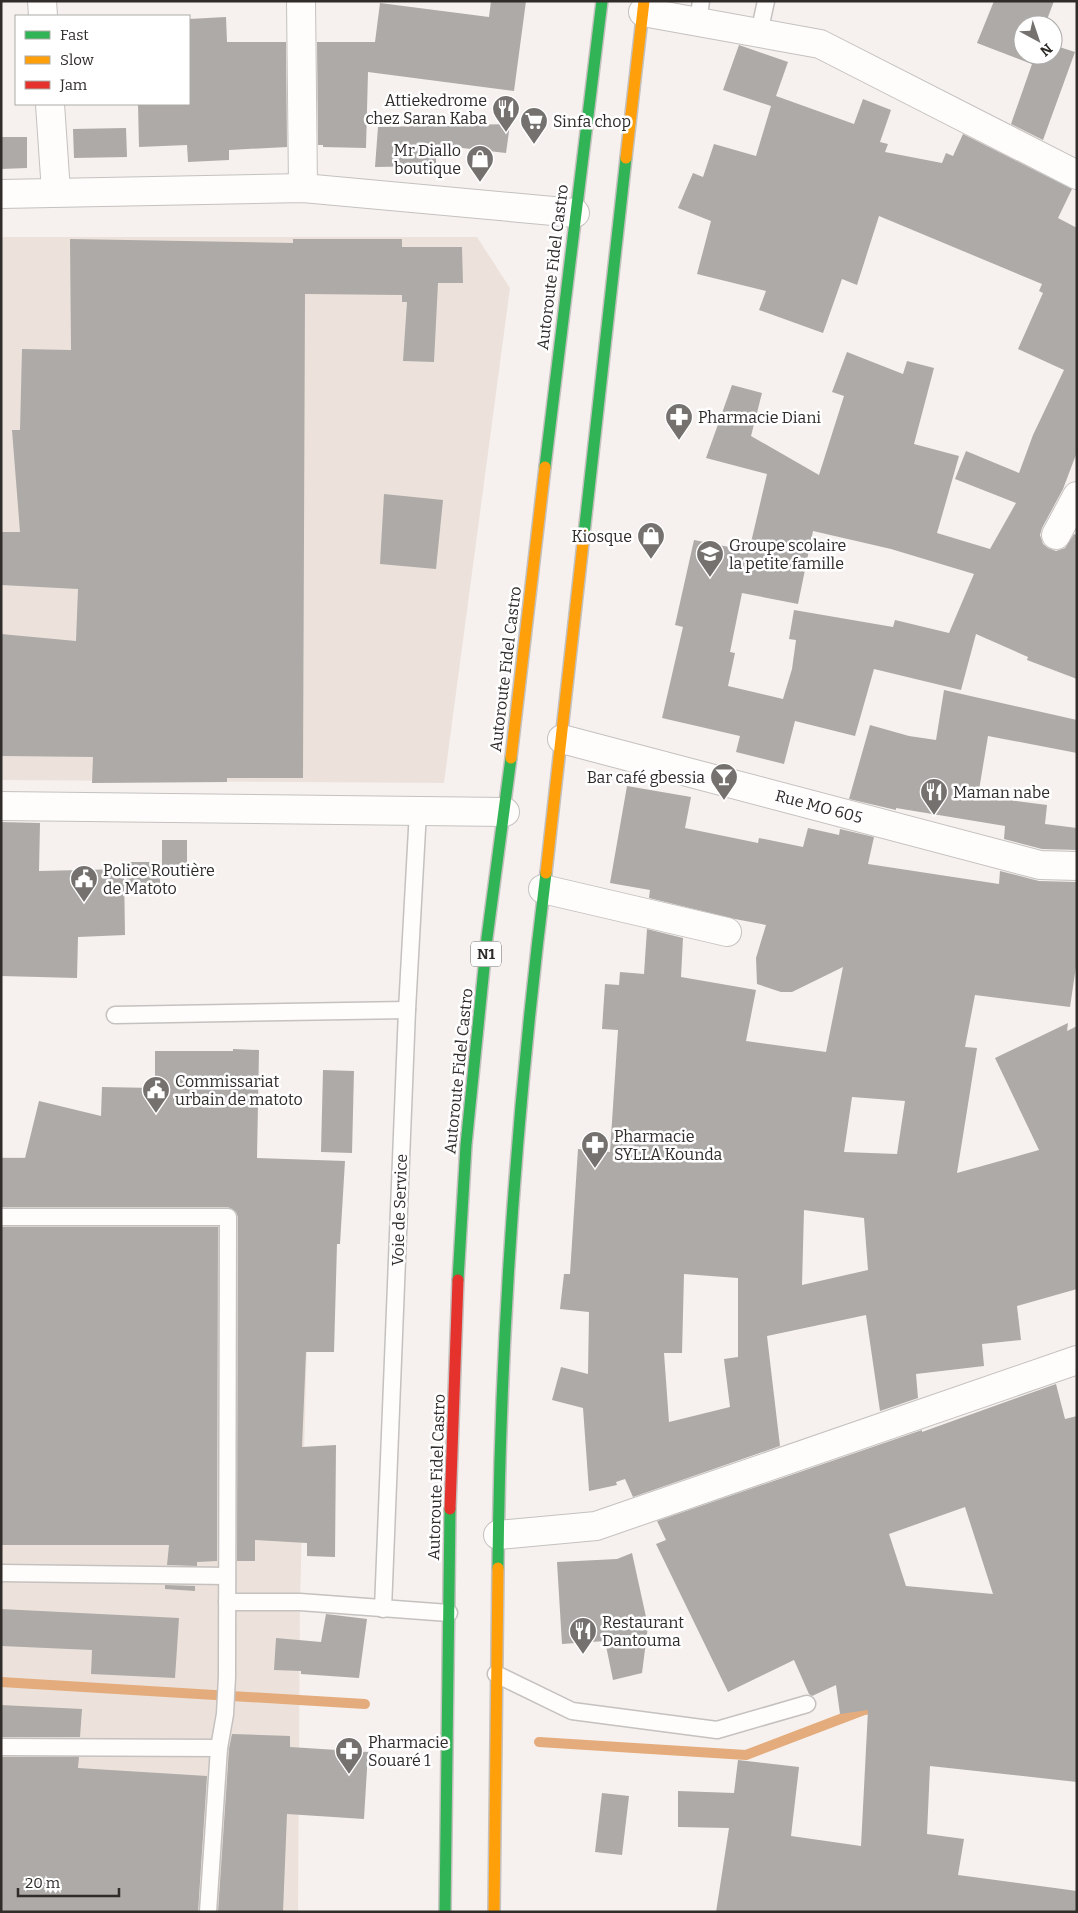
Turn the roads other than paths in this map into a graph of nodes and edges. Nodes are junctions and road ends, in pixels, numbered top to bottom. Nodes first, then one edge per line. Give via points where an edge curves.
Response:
1 (42, 1) edge
2 (301, 1) edge
3 (602, 1) edge
4 (766, 1) edge
5 (644, 6) edge
6 (699, 11) edge
7 (43, 15) edge
8 (759, 33) junction
9 (50, 105) edge
10 (1077, 175) edge
11 (303, 188) junction
12 (56, 192) junction
13 (1, 194) edge
14 (575, 212) junction
15 (1077, 496) edge
16 (1056, 535) dead end
17 (562, 739) junction
18 (1, 806) edge
19 (418, 811) junction
20 (504, 812) junction
21 (1077, 866) edge
22 (543, 889) junction
23 (727, 932) dead end
24 (407, 1010) junction
25 (115, 1015) dead end
26 (1, 1217) edge
27 (1077, 1360) edge
28 (498, 1535) junction
29 (1, 1573) edge
30 (227, 1576) junction
31 (227, 1602) junction
32 (382, 1609) junction
33 (449, 1613) junction
34 (496, 1674) junction
35 (807, 1704) dead end
36 (1, 1747) edge
37 (218, 1748) junction
38 (208, 1912) edge
39 (445, 1912) edge
40 (494, 1912) edge

1 - 7 street
2 - 11 street
3 - 14 highway, Autoroute Fidel Castro / N1
4 - 8 lane
5 - 6 street
5 - 17 highway
6 - 8 street
8 - 10 street via 820,44
9 - 12 street
11 - 12 street
11 - 14 street
12 - 13 street
14 - 20 highway, Autoroute Fidel Castro / N1
15 - 16 street
17 - 21 street, Rue MO 605 via 1040,864
17 - 22 highway
18 - 19 street
19 - 20 street
19 - 24 lane, Voie de Service
20 - 33 highway, Autoroute Fidel Castro / N1 via 487,938 466,1145 457,1313
22 - 23 street
22 - 28 highway via 504,1336
24 - 25 lane
24 - 32 lane, Voie de Service
26 - 30 lane via 228,1217
27 - 28 street via 596,1526
28 - 34 highway
29 - 30 lane
30 - 31 lane
31 - 32 lane via 300,1602
31 - 37 lane via 225,1714
32 - 33 lane
33 - 39 highway, Autoroute Fidel Castro / N1
34 - 35 lane via 572,1711 717,1730
34 - 40 highway
36 - 37 lane
37 - 38 lane

